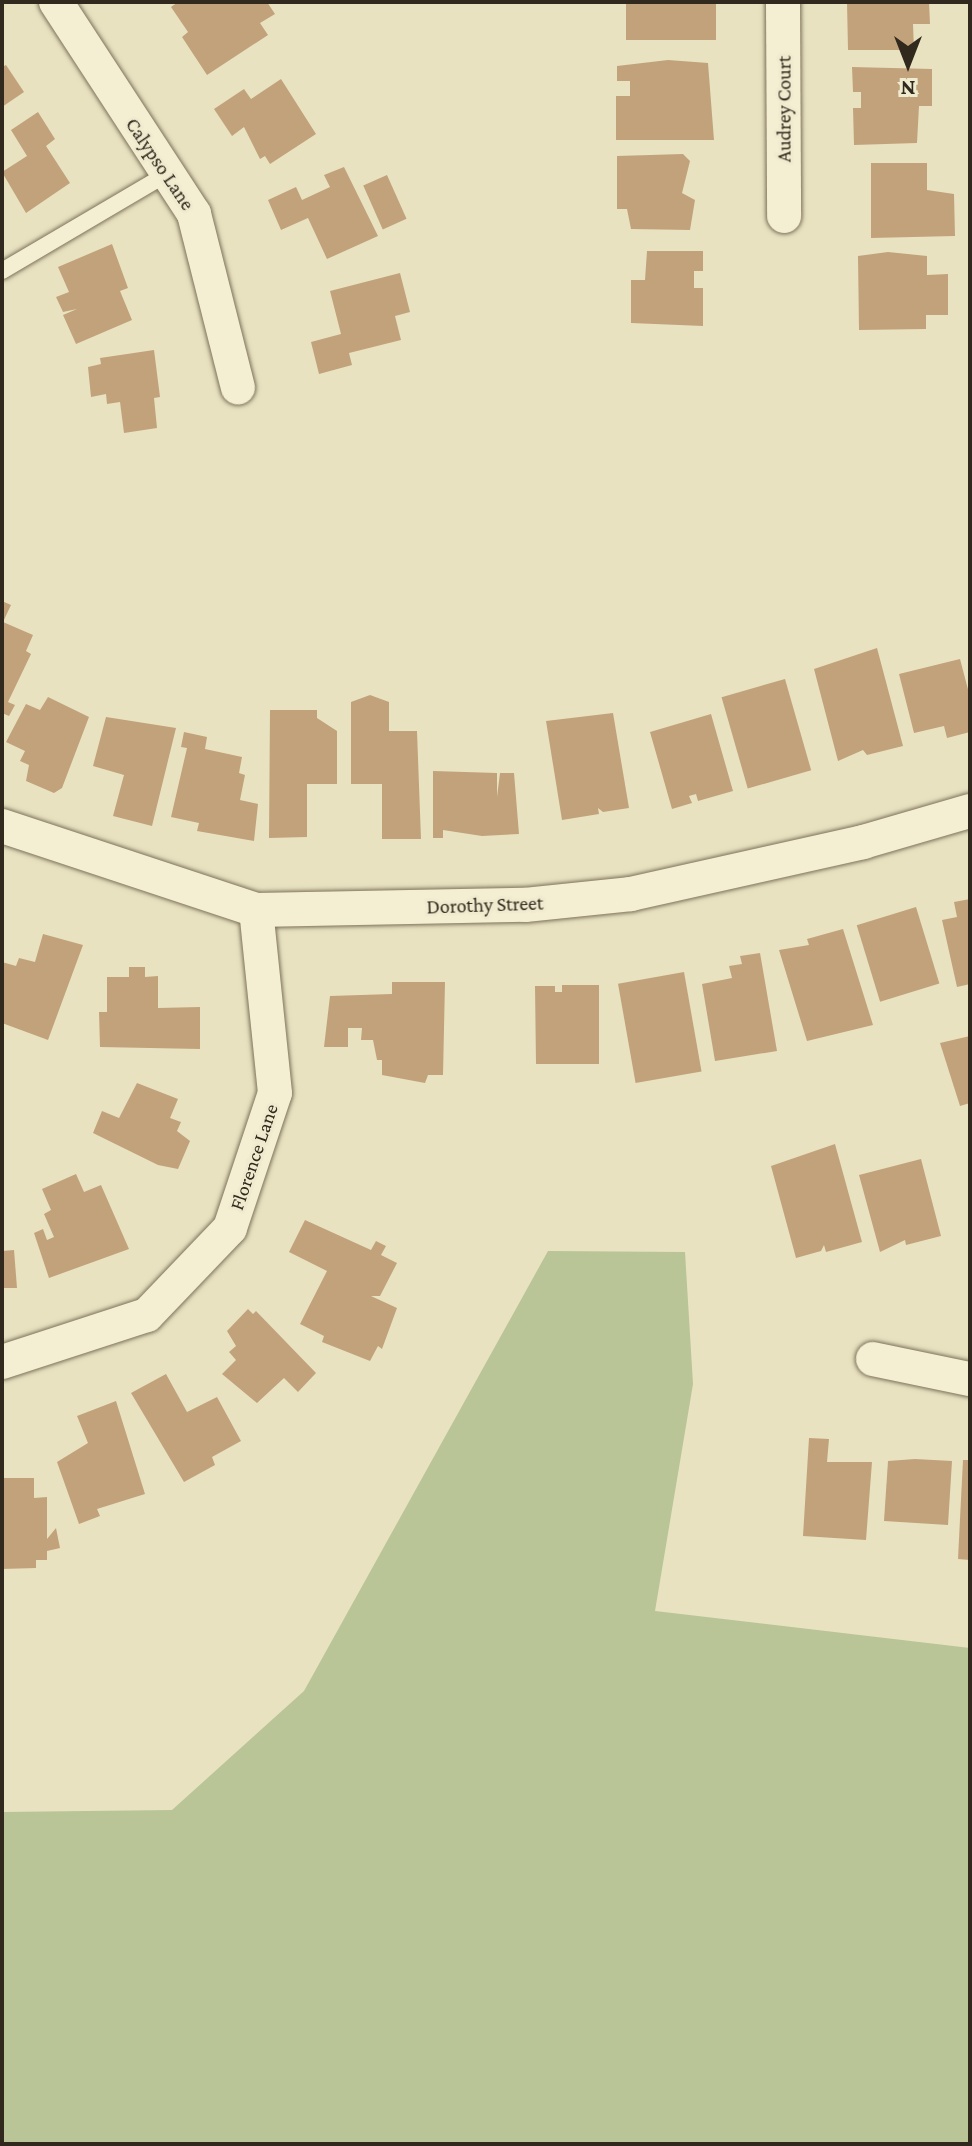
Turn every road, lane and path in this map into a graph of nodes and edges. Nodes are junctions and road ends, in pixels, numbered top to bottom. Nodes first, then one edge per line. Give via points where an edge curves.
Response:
1 (56, 2) edge
2 (783, 2) edge
3 (167, 174) junction
4 (784, 216) dead end
5 (2, 271) edge
6 (238, 388) dead end
7 (970, 811) edge
8 (2, 826) edge
9 (256, 910) junction
10 (873, 1359) dead end
11 (2, 1362) edge
12 (970, 1379) edge

1 - 3 street, Calypso Lane
2 - 4 street, Audrey Court
3 - 5 lane
3 - 6 street, Calypso Lane via 194,214
7 - 9 street, Dorothy Street via 863,842 631,894 525,905
8 - 9 street, Dorothy Street
9 - 11 street, Florence Lane via 275,1093 230,1228 147,1315
10 - 12 street

